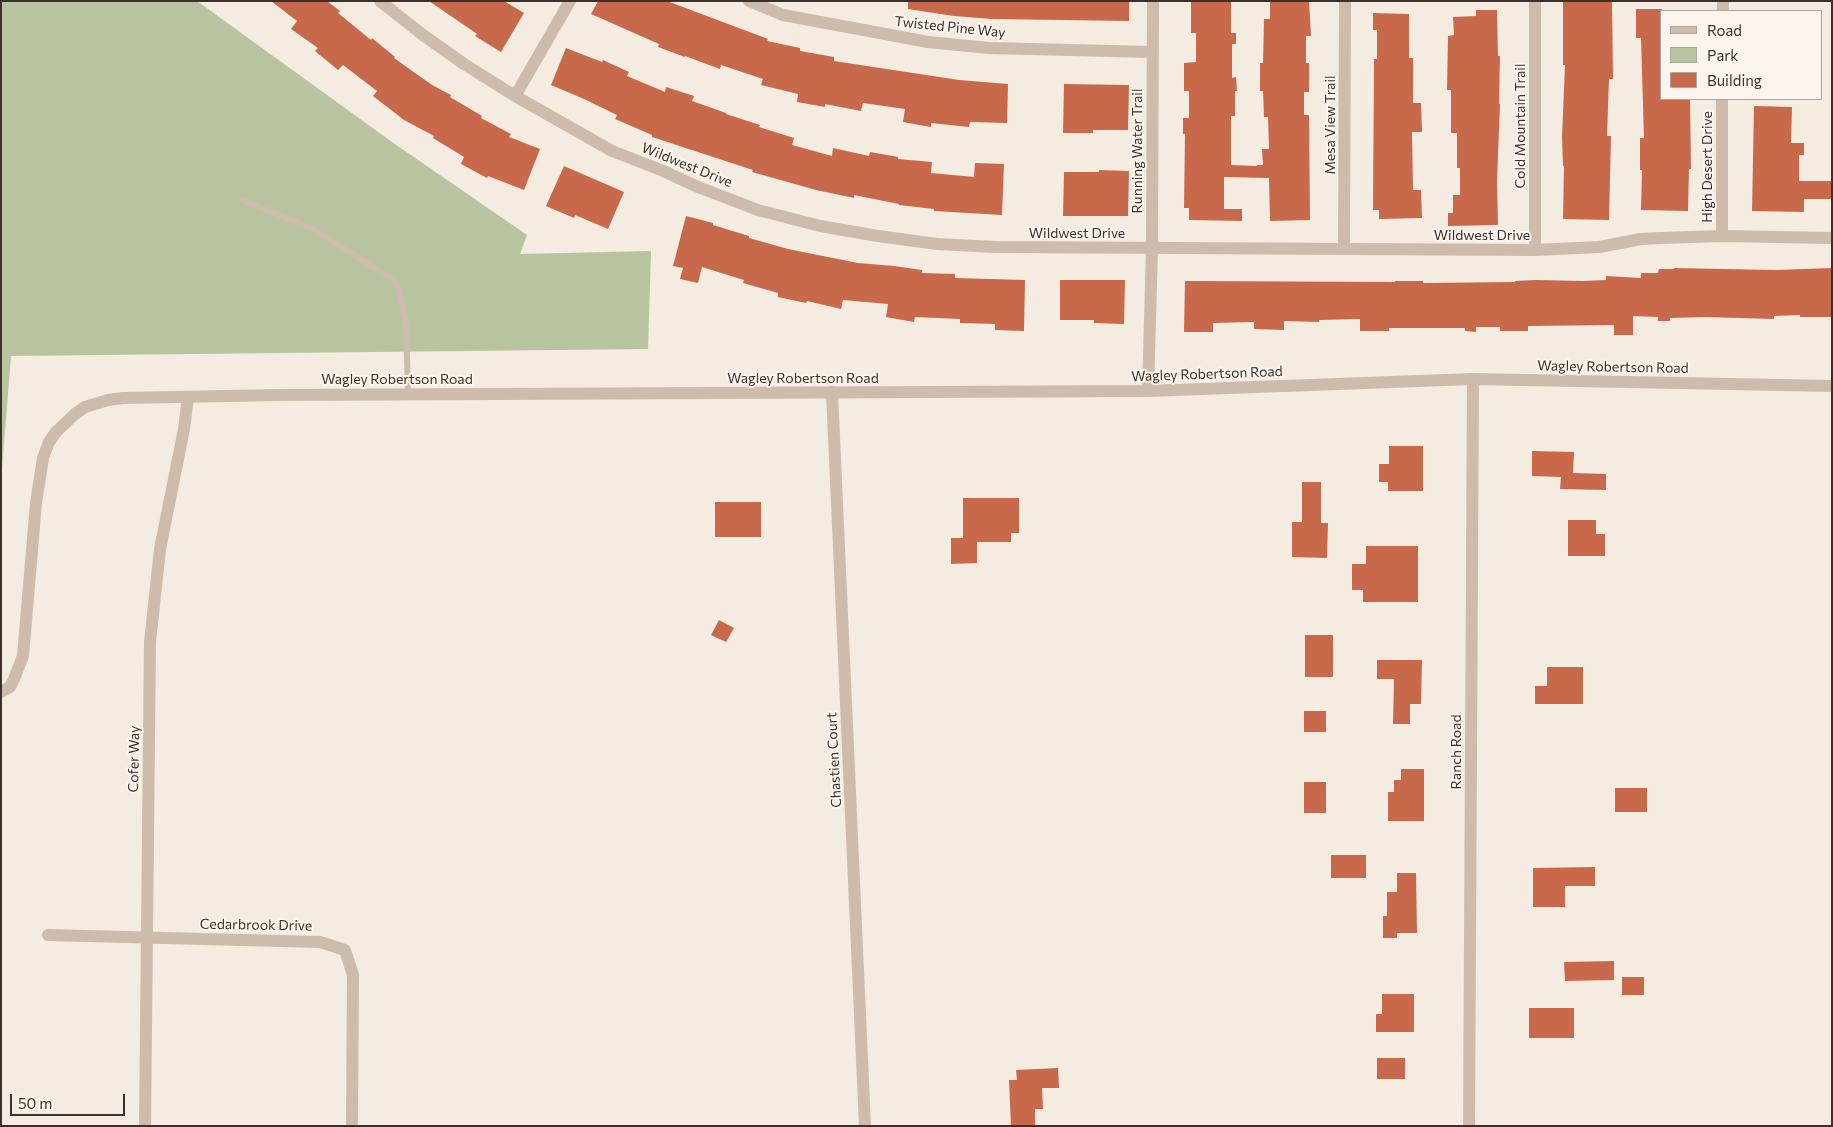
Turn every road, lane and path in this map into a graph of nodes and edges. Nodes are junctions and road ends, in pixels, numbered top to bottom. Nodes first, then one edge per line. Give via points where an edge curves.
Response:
1 (380, 1) edge
2 (570, 1) edge
3 (749, 1) edge
4 (1152, 1) edge
5 (1346, 1) edge
6 (1535, 1) edge
7 (1152, 52) junction
8 (515, 96) junction
9 (1722, 100) edge
10 (242, 200) dead end
11 (1722, 236) junction
12 (1832, 238) edge
13 (1152, 248) junction
14 (1344, 249) junction
15 (1535, 250) junction
16 (1473, 379) junction
17 (1832, 386) edge
18 (1148, 391) junction
19 (832, 392) junction
20 (408, 394) junction
21 (188, 397) junction
22 (1, 692) edge
23 (48, 935) dead end
24 (147, 938) junction
25 (145, 1126) edge
26 (352, 1126) edge
27 (865, 1126) edge
28 (1469, 1126) edge

1 - 8 street, Wildwest Drive via 464,64
2 - 8 street
3 - 7 street, Twisted Pine Way via 783,15 928,42 989,48
4 - 7 street, Running Water Trail
5 - 14 street, Mesa View Trail
6 - 15 street, Cold Mountain Trail
7 - 13 street, Running Water Trail
8 - 13 street, Wildwest Drive via 612,151 698,188 758,210 820,226 937,244
9 - 11 street, High Desert Drive
10 - 20 lane via 313,229 395,281 406,322
11 - 12 street, Wildwest Drive
11 - 15 street, Wildwest Drive via 1641,239 1599,246
13 - 14 street, Wildwest Drive
13 - 18 street, Running Water Trail
14 - 15 street, Wildwest Drive
16 - 17 street, Wagley Robertson Road
16 - 18 street, Wagley Robertson Road
16 - 28 street, Ranch Road
18 - 19 street, Wagley Robertson Road
19 - 20 street, Wagley Robertson Road
19 - 27 street, Chastien Court
20 - 21 street, Wagley Robertson Road
21 - 22 street, Wagley Robertson Road via 123,398 97,403 75,414 49,442 39,474 23,656 10,687
21 - 24 street, Cofer Way via 160,549 150,642
23 - 24 street, Cedarbrook Drive
24 - 25 street, Cofer Way
24 - 26 street, Cedarbrook Drive via 320,942 345,950 353,975

